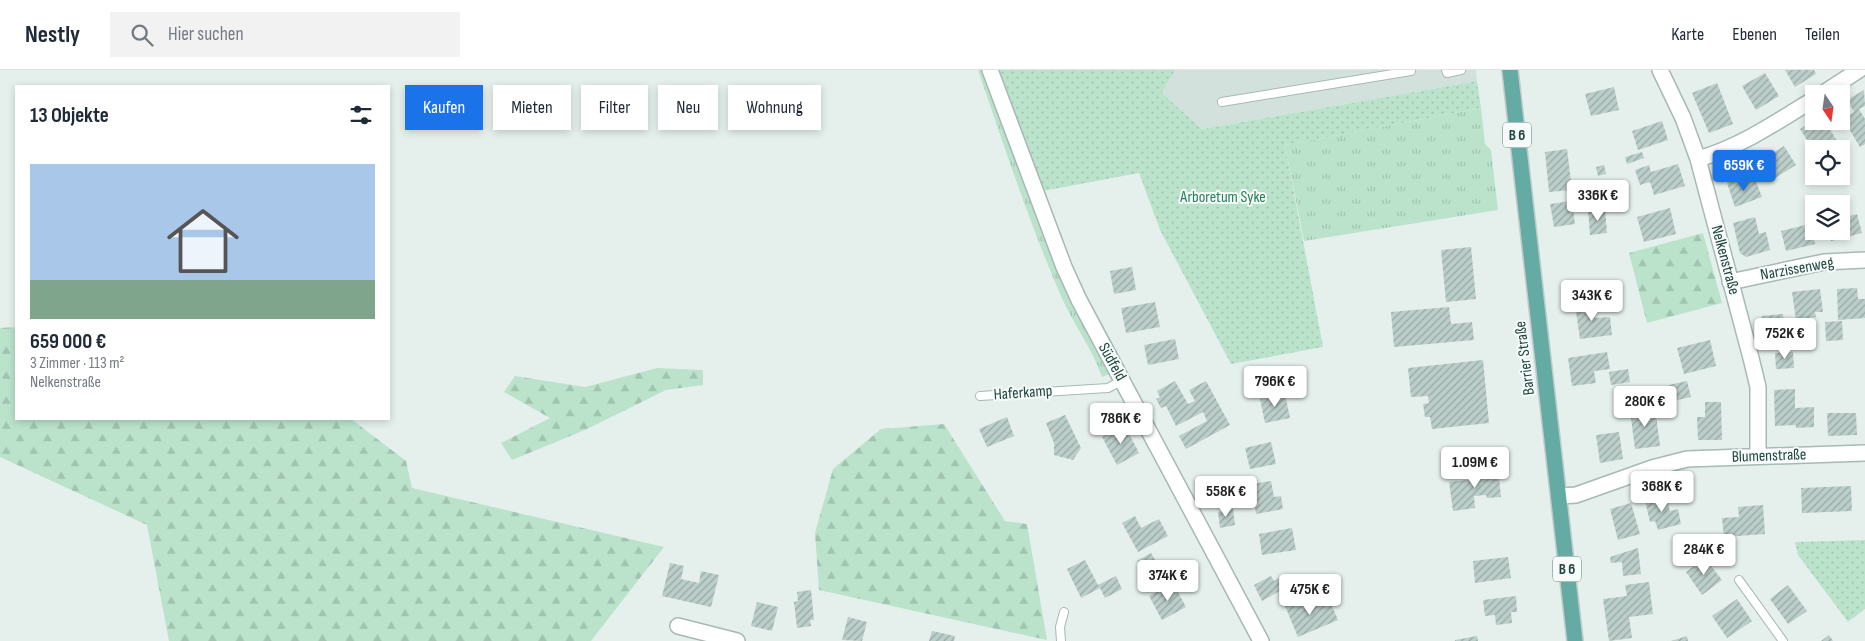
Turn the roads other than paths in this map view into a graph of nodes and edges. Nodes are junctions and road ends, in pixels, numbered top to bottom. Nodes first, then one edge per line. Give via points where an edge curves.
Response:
1 (990, 70) edge
2 (1446, 70) edge
3 (1461, 70) edge
4 (1510, 70) edge
5 (1660, 70) edge
6 (1859, 70) edge
7 (1411, 71) edge
8 (1836, 85) edge
9 (1222, 102) dead end
10 (1805, 105) edge
11 (1698, 159) junction
12 (1865, 260) edge
13 (1730, 282) junction
14 (1123, 380) junction
15 (980, 396) dead end
16 (1865, 453) edge
17 (1758, 456) junction
18 (1559, 496) junction
19 (1738, 580) dead end
20 (1064, 612) dead end
21 (678, 626) dead end
22 (737, 641) edge
23 (1061, 641) edge
24 (1261, 641) edge
25 (1575, 641) edge
26 (1783, 641) edge

1 - 14 street, Südfeld via 1064,267
2 - 3 lane
4 - 18 main road, Barrier Straße / B 6
5 - 11 street, Nelkenstraße
6 - 8 street
7 - 9 lane
10 - 11 street via 1764,130
11 - 13 street, Nelkenstraße
12 - 13 street, Narzissenweg via 1824,262
13 - 17 street, Nelkenstraße via 1758,387
14 - 15 lane, Haferkamp via 1108,388
14 - 24 street, Südfeld
16 - 17 street, Blumenstraße
17 - 18 street, Blumenstraße via 1687,459 1576,495
18 - 25 main road, Barrier Straße / B 6
19 - 26 lane
20 - 23 lane
21 - 22 street

